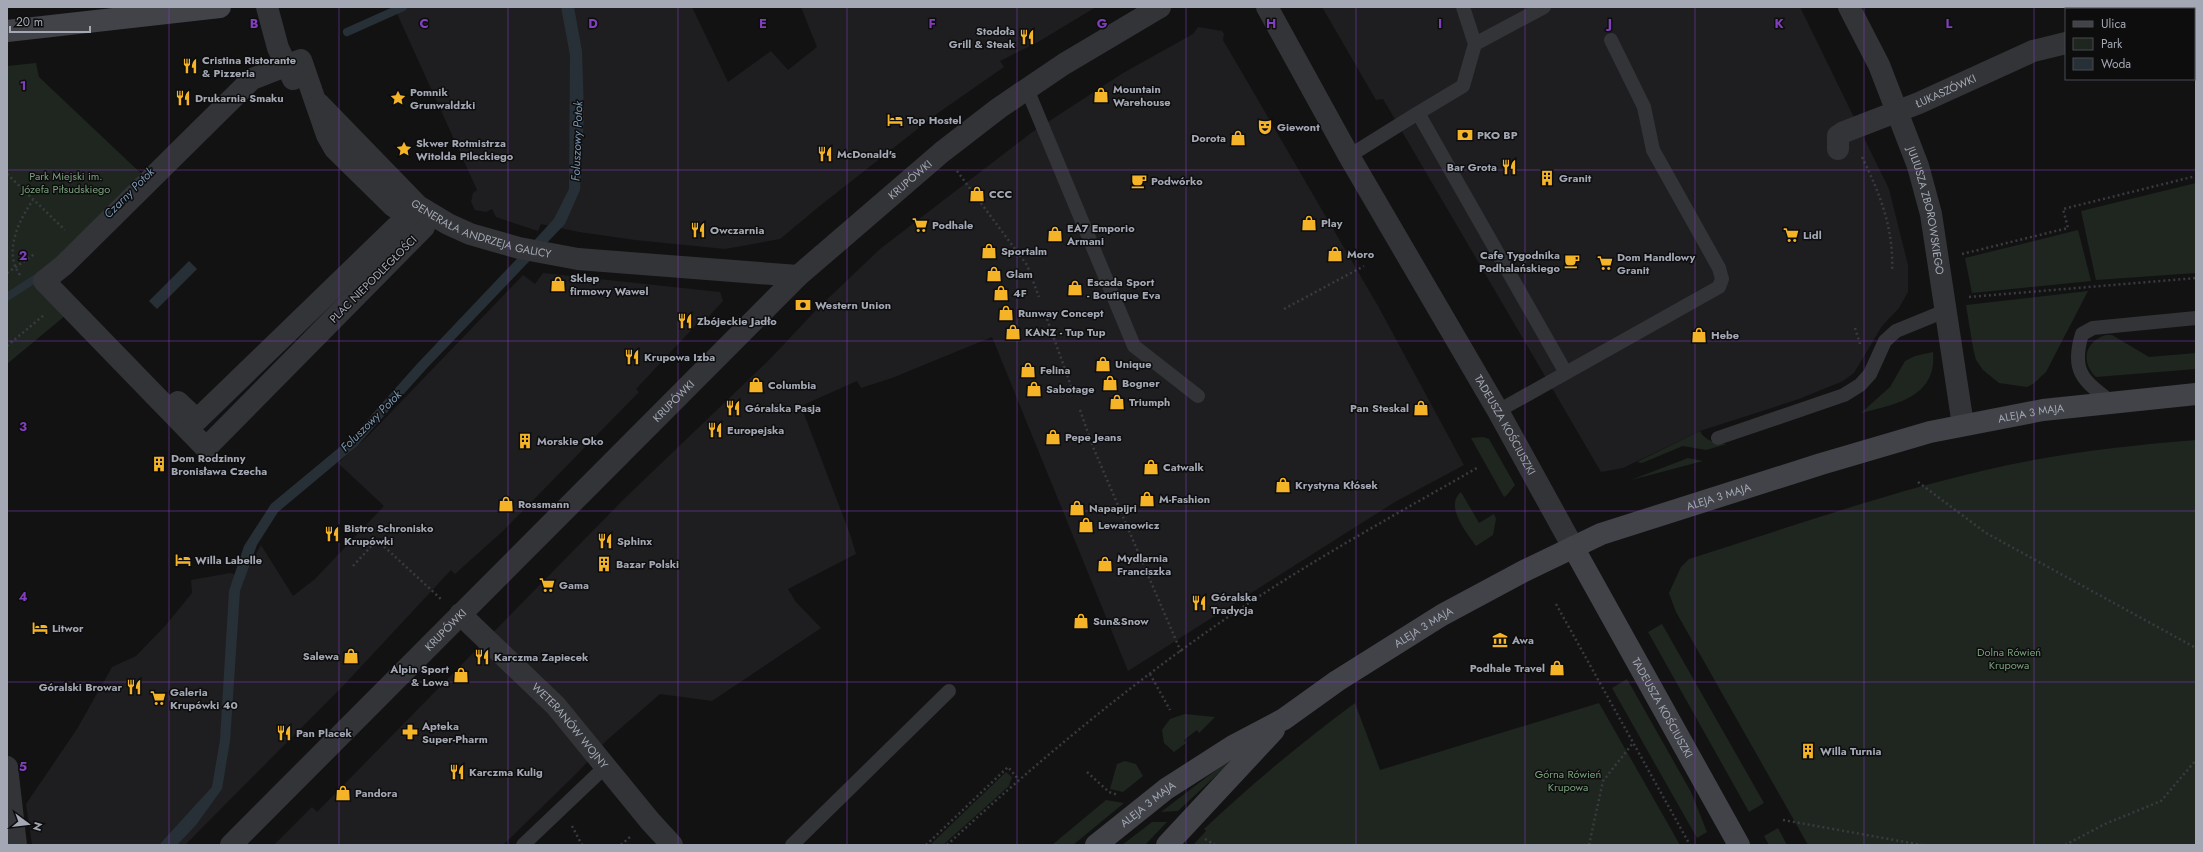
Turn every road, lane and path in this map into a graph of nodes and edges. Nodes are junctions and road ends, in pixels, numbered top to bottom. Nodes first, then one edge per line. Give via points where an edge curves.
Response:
1 (220, 7) edge
2 (267, 7) edge
3 (1160, 7) edge
4 (1267, 7) edge
5 (1462, 7) edge
6 (1544, 7) edge
7 (1849, 7) edge
8 (7, 31) edge
9 (1611, 40) dead end
10 (2065, 43) edge
11 (1474, 44) junction
12 (286, 66) junction
13 (1027, 89) junction
14 (1898, 111) junction
15 (1418, 113) junction
16 (1838, 149) dead end
17 (1349, 156) junction
18 (1869, 171) dead end
19 (7, 174) edge
20 (2196, 176) edge
21 (966, 182) dead end
22 (33, 200) junction
23 (413, 211) junction
24 (60, 236) dead end
25 (41, 250) dead end
26 (1960, 255) dead end
27 (1364, 266) dead end
28 (15, 268) junction
29 (1892, 271) dead end
30 (7, 273) edge
31 (20, 275) dead end
32 (798, 276) junction
33 (2196, 278) edge
34 (72, 292) dead end
35 (1039, 297) dead end
36 (1967, 297) dead end
37 (1284, 309) dead end
38 (1945, 311) junction
39 (2196, 318) edge
40 (1047, 320) dead end
41 (1566, 373) junction
42 (1071, 386) dead end
43 (2196, 394) edge
44 (1198, 396) dead end
45 (2110, 401) junction
46 (1080, 410) dead end
47 (1498, 411) junction
48 (1963, 425) junction
49 (1718, 438) dead end
50 (1477, 468) dead end
51 (1918, 482) dead end
52 (1573, 547) junction
53 (353, 566) dead end
54 (1556, 604) dead end
55 (460, 615) junction
56 (2196, 648) edge
57 (1181, 652) junction
58 (1150, 674) junction
59 (949, 691) dead end
60 (1170, 710) dead end
61 (1284, 719) junction
62 (1633, 743) junction
63 (2196, 760) edge
64 (7, 767) edge
65 (605, 767) junction
66 (1087, 772) dead end
67 (1019, 780) junction
68 (1120, 795) dead end
69 (1783, 820) dead end
70 (16, 845) edge
71 (231, 845) edge
72 (523, 845) edge
73 (672, 845) edge
74 (792, 845) edge
75 (926, 845) edge
76 (948, 845) edge
77 (1096, 845) edge
78 (1167, 845) edge
79 (1589, 845) edge
80 (1690, 845) edge
81 (1739, 845) edge
82 (1922, 845) edge
83 (2065, 845) edge

1 - 8 street
2 - 12 street, GENERAŁA ANDRZEJA GALICY via 275,39
3 - 13 street, KRUPÓWKI
4 - 17 street, TADEUSZA KOŚCIUSZKI
5 - 11 lane
6 - 11 lane
7 - 14 street, JULIUSZA ZBOROWSKIEGO
9 - 41 lane via 1644,107 1653,150 1719,268 1722,279 1720,287
10 - 14 street, ŁUKASZÓWKI via 2033,51
11 - 15 lane via 1463,86
12 - 23 street, GENERAŁA ANDRZEJA GALICY via 292,77
12 - 23 street, PLAC NIEPODLEGŁOŚCI via 252,79 64,265 44,281 206,448 419,234 424,227
13 - 32 street, KRUPÓWKI via 942,152
13 - 44 lane via 1134,346
14 - 16 street, ŁUKASZÓWKI via 1844,132 1838,136
14 - 38 street, JULIUSZA ZBOROWSKIEGO via 1918,166 1931,214
15 - 17 lane
15 - 41 lane
17 - 47 street, TADEUSZA KOŚCIUSZKI
18 - 29 path via 1879,191 1892,244
19 - 22 path
20 - 26 path via 2063,209 2068,228
21 - 35 path via 1027,265
22 - 24 path via 66,232
22 - 28 path via 16,231 13,253
23 - 32 street, GENERAŁA ANDRZEJA GALICY via 470,234 550,254 594,260
23 - 34 street via 197,420
25 - 28 path
27 - 37 path
28 - 30 path
28 - 31 path
32 - 55 street, KRUPÓWKI
33 - 36 path
38 - 48 street, JULIUSZA ZBOROWSKIEGO
38 - 49 lane via 1896,331 1885,341 1870,374 1860,385 1844,395
39 - 45 lane via 2093,328 2082,334 2077,363 2084,379
40 - 42 path
41 - 47 lane
43 - 45 street, ALEJA 3 MAJA
45 - 48 street, ALEJA 3 MAJA
46 - 57 path
47 - 52 street, TADEUSZA KOŚCIUSZKI
48 - 52 street, ALEJA 3 MAJA via 1821,464 1634,523
50 - 57 path via 1316,560 1208,631
51 - 56 path via 1986,533
52 - 61 street, ALEJA 3 MAJA via 1442,615 1337,681
52 - 81 street, TADEUSZA KOŚCIUSZKI
53 - 55 path via 377,540
54 - 62 path
55 - 65 street, WETERANÓW WOJNY via 556,706
55 - 71 street, KRUPÓWKI
57 - 58 path
58 - 60 path
58 - 67 path via 1072,734
59 - 74 lane
61 - 77 street, ALEJA 3 MAJA via 1233,746 1166,789
61 - 78 street, ALEJA 3 MAJA
62 - 79 path via 1603,781
62 - 80 path
63 - 83 path via 2161,800 2105,824
64 - 70 street
65 - 72 lane
65 - 73 street, WETERANÓW WOJNY
66 - 68 path via 1109,792
67 - 75 path via 1008,767
67 - 76 path
69 - 82 path

